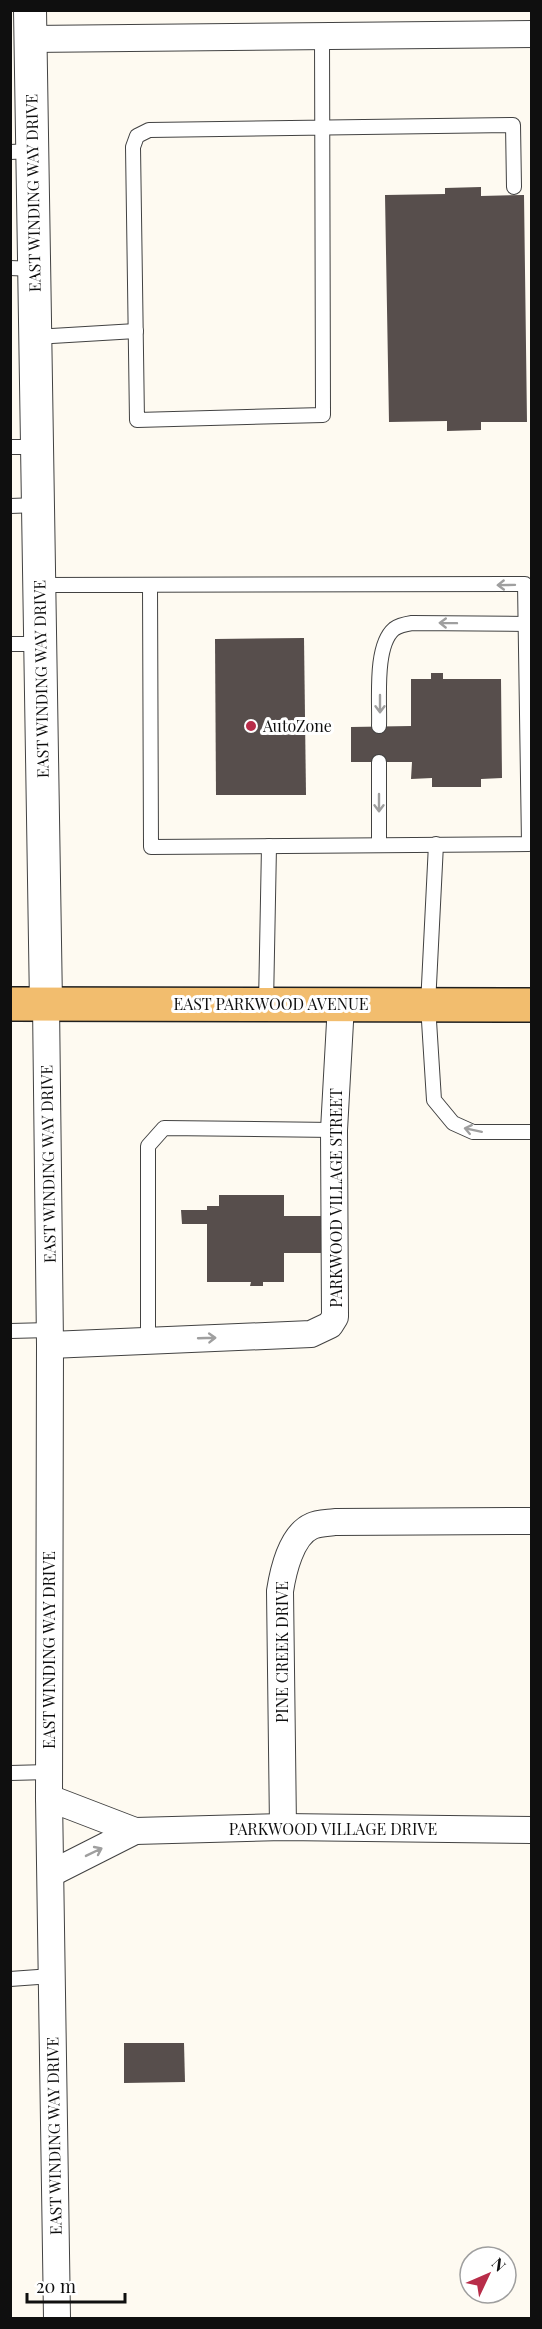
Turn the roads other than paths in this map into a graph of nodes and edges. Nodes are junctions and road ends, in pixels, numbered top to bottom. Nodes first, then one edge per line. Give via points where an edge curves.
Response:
1 (30, 25) edge
2 (531, 34) edge
3 (322, 36) junction
4 (322, 127) junction
5 (21, 152) edge
6 (514, 187) dead end
7 (22, 268) edge
8 (136, 331) junction
9 (35, 337) junction
10 (24, 447) edge
11 (24, 506) edge
12 (39, 585) junction
13 (150, 586) junction
14 (528, 624) junction
15 (25, 644) edge
16 (379, 726) dead end
17 (379, 762) dead end
18 (379, 844) junction
19 (436, 844) junction
20 (269, 846) junction
21 (10, 1004) edge
22 (46, 1004) junction
23 (266, 1004) junction
24 (340, 1004) junction
25 (428, 1005) junction
26 (531, 1005) edge
27 (334, 1130) junction
28 (531, 1132) edge
29 (10, 1331) edge
30 (50, 1337) junction
31 (148, 1340) junction
32 (531, 1521) edge
33 (49, 1772) junction
34 (10, 1773) edge
35 (49, 1798) junction
36 (283, 1827) junction
37 (531, 1830) edge
38 (135, 1831) junction
39 (52, 1873) junction
40 (52, 1976) junction
41 (10, 1979) edge
42 (57, 2319) edge

1 - 3 street
1 - 5 street, EAST WINDING WAY DRIVE
2 - 3 street
3 - 4 lane
4 - 6 lane via 513,125
4 - 8 lane via 149,129 137,136 133,147
4 - 8 lane via 323,416 137,420
5 - 7 street, EAST WINDING WAY DRIVE
7 - 9 street, EAST WINDING WAY DRIVE
8 - 9 lane
9 - 10 street, EAST WINDING WAY DRIVE
10 - 11 street, EAST WINDING WAY DRIVE
11 - 12 street, EAST WINDING WAY DRIVE
12 - 13 lane
12 - 15 street, EAST WINDING WAY DRIVE
14 -> 13 lane via 525,585
13 - 20 lane via 151,847
14 -> 16 lane via 412,622 395,628 386,640 381,659
14 - 19 lane via 529,844
15 - 22 street, EAST WINDING WAY DRIVE
17 -> 18 lane
18 - 19 lane
18 - 20 lane
19 - 25 lane
20 - 23 lane
21 - 22 main road, EAST PARKWOOD AVENUE
22 - 23 main road, EAST PARKWOOD AVENUE
22 - 30 street, EAST WINDING WAY DRIVE
23 - 24 main road, EAST PARKWOOD AVENUE
24 - 25 main road, EAST PARKWOOD AVENUE
24 - 27 street, PARKWOOD VILLAGE STREET
25 - 26 main road, EAST PARKWOOD AVENUE
28 -> 25 lane via 473,1132 453,1123 442,1112 434,1100
31 -> 27 street, PARKWOOD VILLAGE STREET via 311,1334 330,1325 335,1317
27 - 31 lane via 164,1128 148,1146
29 - 30 lane
30 - 31 street, PARKWOOD VILLAGE STREET
30 - 33 street, EAST WINDING WAY DRIVE
32 - 36 street, PINE CREEK DRIVE via 335,1522 311,1526 295,1545 284,1564 280,1591
33 - 34 lane
33 - 35 street, EAST WINDING WAY DRIVE
35 - 38 street, PARKWOOD VILLAGE DRIVE
35 - 39 street, EAST WINDING WAY DRIVE
36 - 37 street, PARKWOOD VILLAGE DRIVE
36 - 38 street, PARKWOOD VILLAGE DRIVE
39 -> 38 street, PARKWOOD VILLAGE DRIVE
39 - 40 street, EAST WINDING WAY DRIVE
40 - 41 lane
40 - 42 street, EAST WINDING WAY DRIVE

